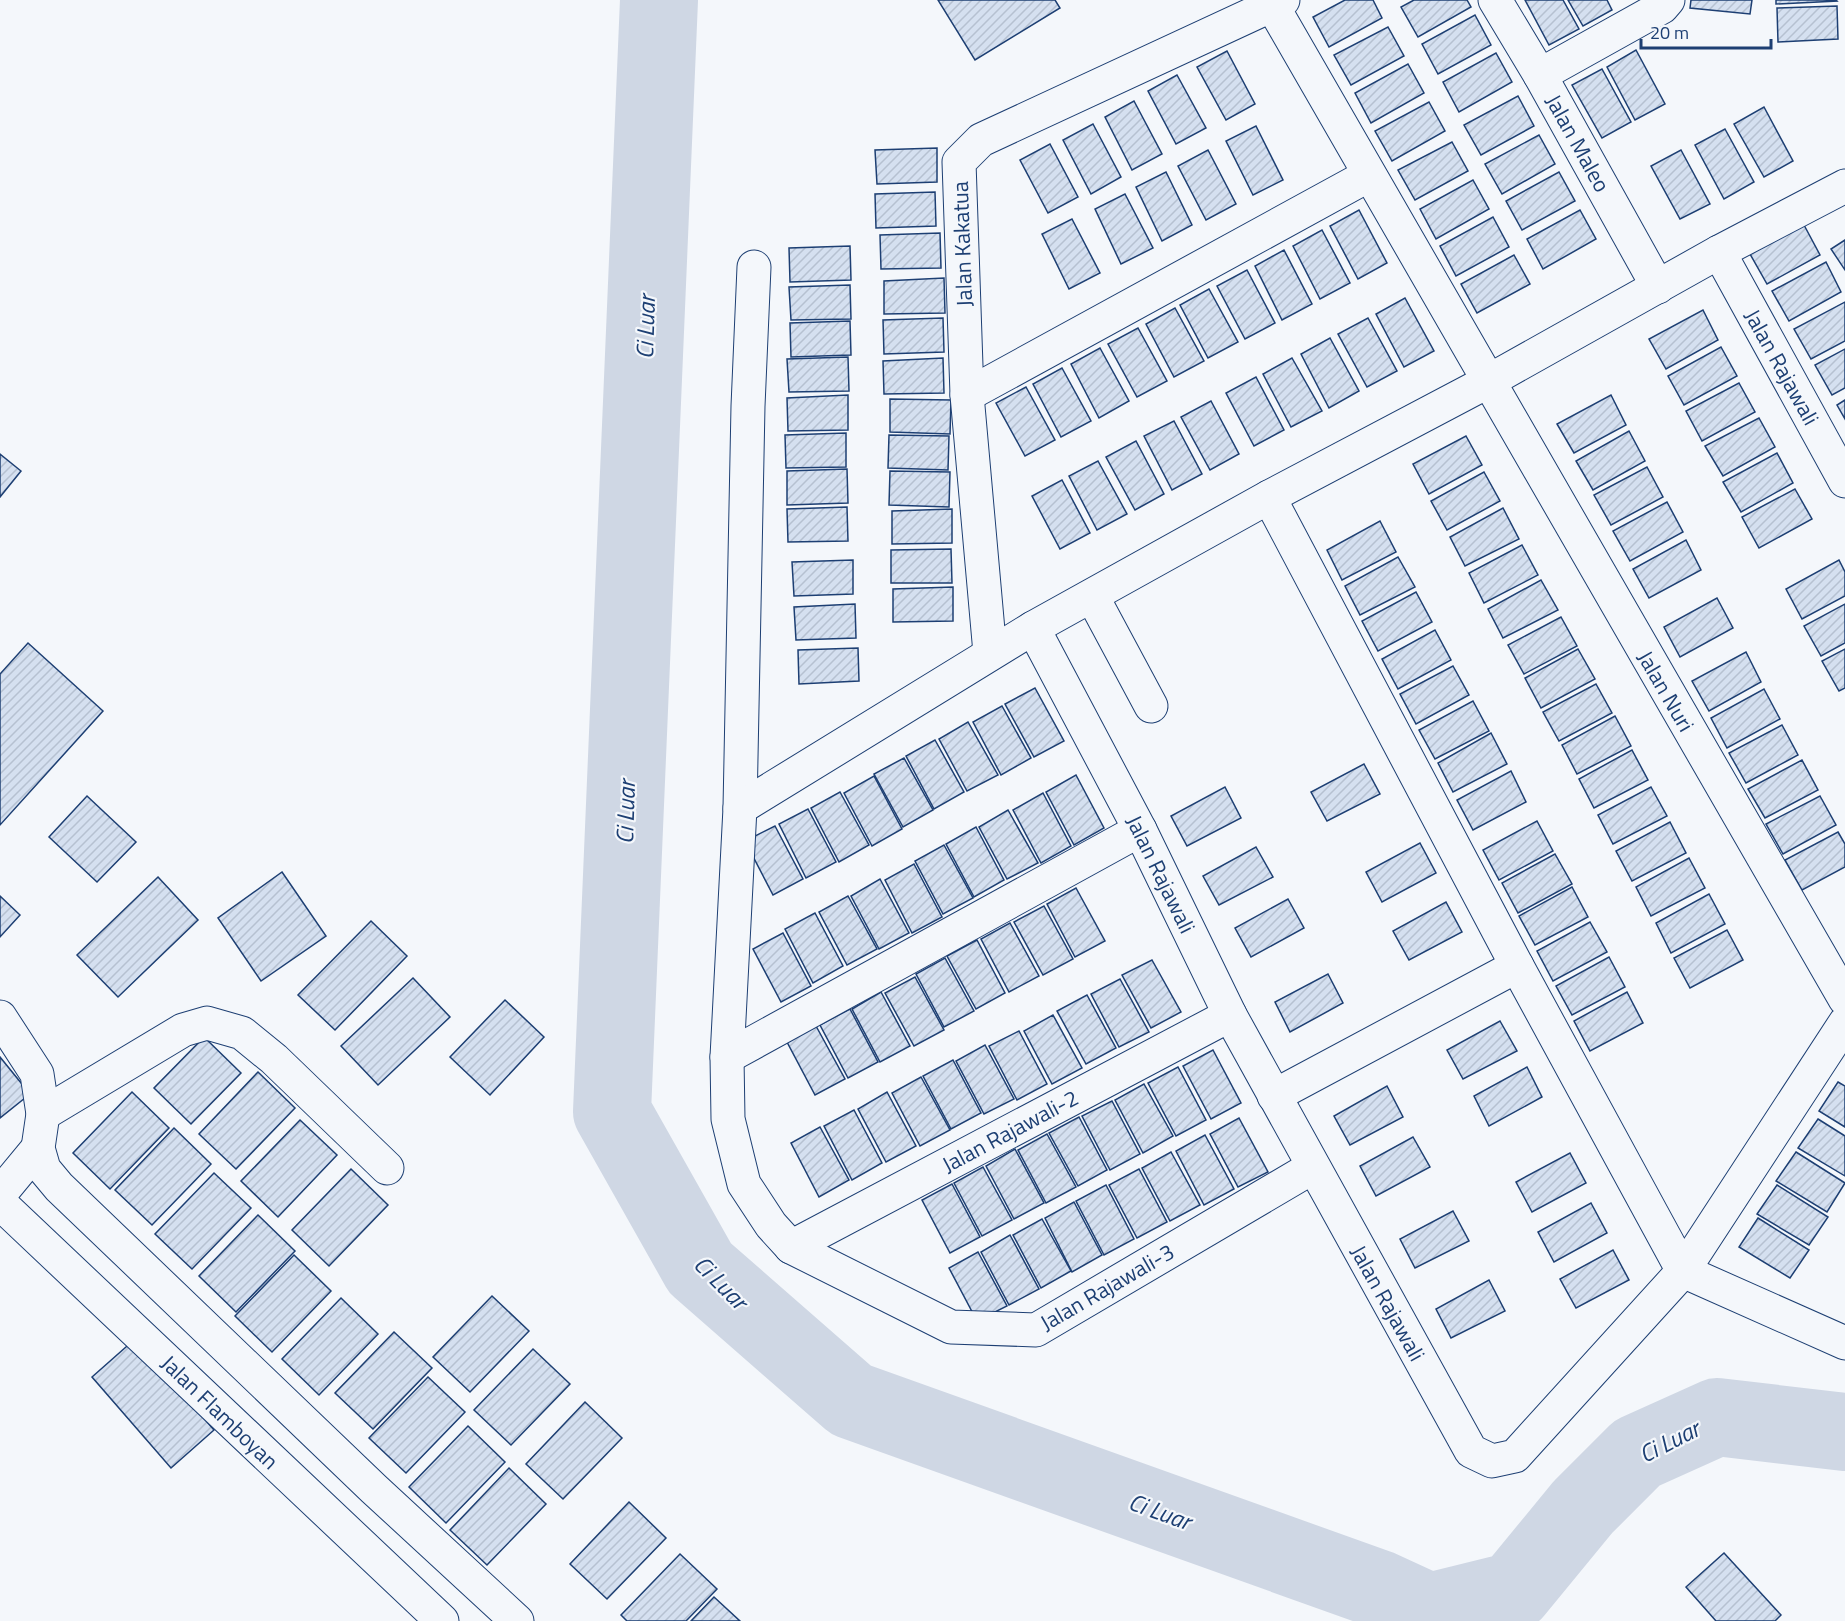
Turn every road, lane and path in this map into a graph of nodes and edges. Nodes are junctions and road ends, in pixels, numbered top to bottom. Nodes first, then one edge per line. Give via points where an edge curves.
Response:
1 (1495, 0) edge
2 (1668, 0) edge
3 (1278, 3) edge
4 (1540, 75) junction
5 (1369, 175) junction
6 (1845, 186) edge
7 (1719, 252) junction
8 (754, 267) dead end
9 (1658, 287) junction
10 (1487, 382) junction
11 (966, 395) junction
12 (1845, 481) edge
13 (1269, 497) junction
14 (1092, 596) junction
15 (1033, 628) junction
16 (990, 653) junction
17 (1151, 706) dead end
18 (740, 808) junction
19 (1140, 830) junction
20 (1517, 966) junction
21 (1845, 999) edge
22 (1230, 1016) junction
23 (0, 1017) edge
24 (1845, 1023) edge
25 (727, 1057) junction
26 (1274, 1096) junction
27 (43, 1114) junction
28 (38, 1148) junction
29 (1313, 1167) junction
30 (387, 1168) dead end
31 (0, 1194) edge
32 (0, 1203) edge
33 (791, 1247) junction
34 (1683, 1271) junction
35 (1845, 1343) edge
36 (374, 1489) junction
37 (341, 1527) junction
38 (442, 1621) edge
39 (517, 1621) edge

1 - 4 street, Jalan Maleo
2 - 4 street via 1662,7
3 - 5 street, Jalan Nuri
3 - 11 street, Jalan Kakatua via 981,140 969,149 959,162
4 - 9 street, Jalan Maleo
5 - 10 street, Jalan Nuri
5 - 11 street
6 - 7 street
7 - 9 street
7 - 12 street, Jalan Rajawali
8 - 18 street
9 - 10 street
10 - 13 street
10 - 21 street, Jalan Nuri
11 - 16 street, Jalan Kakatua
13 - 14 street
13 - 20 street
14 - 15 street
14 - 17 street
15 - 16 street
15 - 19 street, Jalan Rajawali
16 - 18 street
18 - 25 street
19 - 22 street, Jalan Rajawali
19 - 25 street
20 - 26 street
20 - 34 street
22 - 26 street, Jalan Rajawali
22 - 33 street, Jalan Rajawali-2
23 - 27 street via 37,1074
24 - 34 street, Jalan Rajawali
25 - 33 street via 728,1119 744,1184
26 - 29 street, Jalan Rajawali
27 - 28 street
27 - 30 street via 183,1030 207,1023 242,1033
28 - 31 street
28 - 36 street via 44,1169 59,1188
29 - 33 street, Jalan Rajawali-3 via 1036,1330 951,1328
29 - 34 street, Jalan Rajawali via 1471,1451 1492,1461 1515,1456
32 - 37 street, Jalan Flamboyan
34 - 35 street
36 - 37 street
36 - 39 street
37 - 38 street, Jalan Flamboyan

